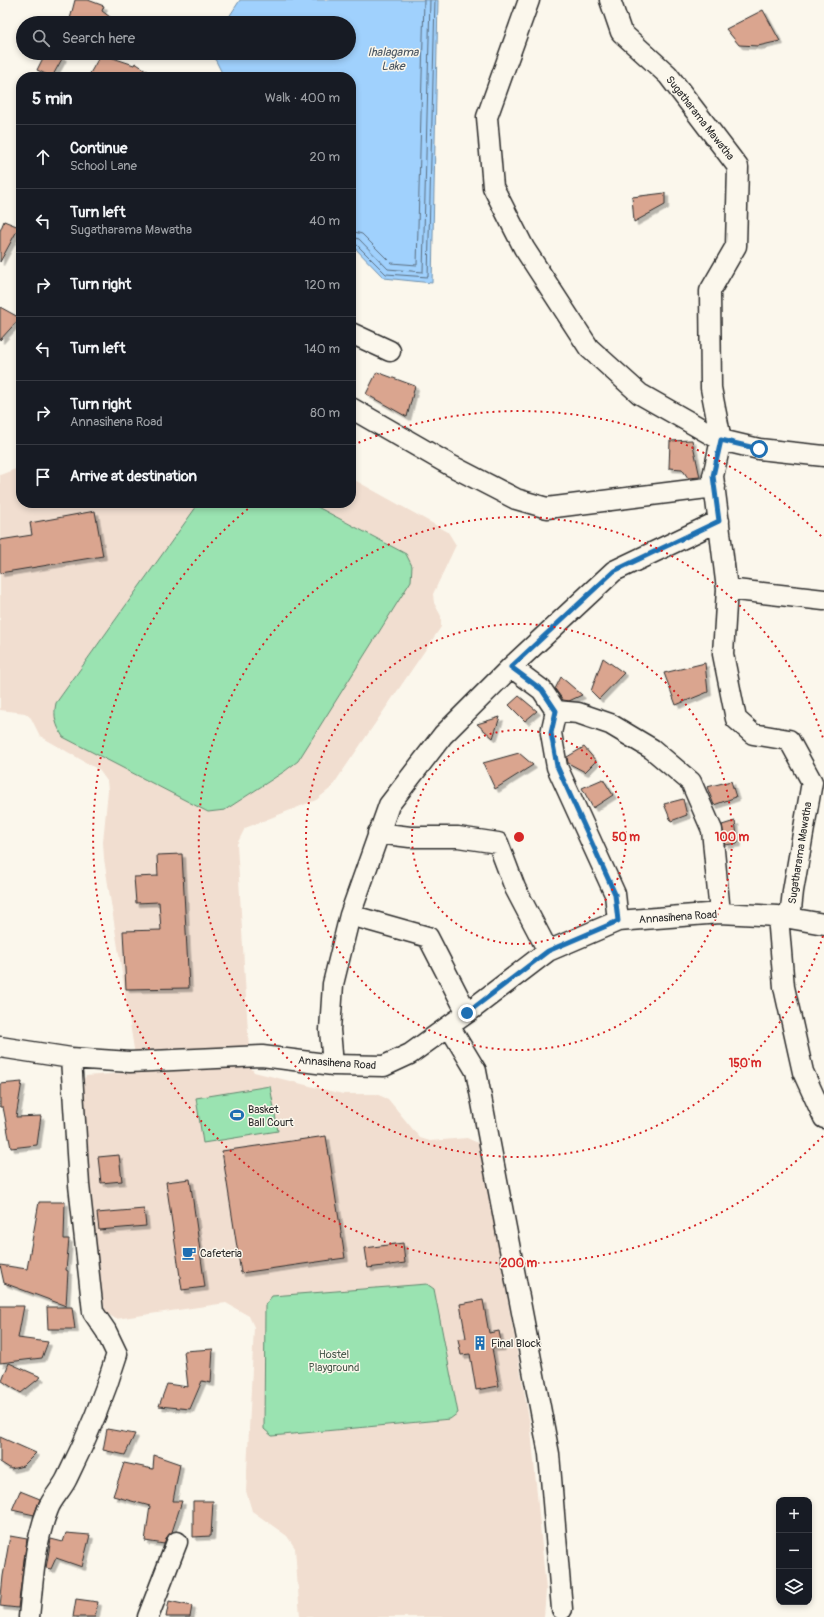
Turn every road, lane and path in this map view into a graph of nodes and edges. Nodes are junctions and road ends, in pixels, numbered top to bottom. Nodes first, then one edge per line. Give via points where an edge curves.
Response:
1 (528, 0) edge
2 (610, 0) edge
3 (356, 335) edge
4 (390, 351) dead end
5 (356, 411) edge
6 (721, 440) junction
7 (824, 456) edge
8 (714, 487) junction
9 (719, 521) junction
10 (728, 589) junction
11 (824, 600) edge
12 (511, 667) junction
13 (556, 711) junction
14 (378, 832) junction
15 (720, 913) junction
16 (350, 915) junction
17 (784, 917) junction
18 (618, 921) junction
19 (824, 924) edge
20 (548, 951) junction
21 (467, 1013) junction
22 (449, 1026) junction
23 (0, 1047) edge
24 (71, 1058) junction
25 (333, 1065) junction
26 (824, 1118) edge
27 (177, 1542) dead end
28 (562, 1609) dead end
29 (29, 1617) edge
30 (148, 1617) edge

1 - 6 street via 487,117 493,188 524,248 589,348 640,394
2 - 6 street, Sugatharama Mawatha via 622,32 668,76 738,167 736,246 710,291 712,388
3 - 4 street
5 - 8 street via 450,465 516,499 547,508
6 - 7 street via 759,449
6 - 8 street, Sugatharama Mawatha via 713,476
8 - 9 street, Sugatharama Mawatha
9 - 10 street, Sugatharama Mawatha
9 - 12 street via 614,571
10 - 11 street
10 - 17 street, Sugatharama Mawatha via 723,654 736,719 753,734 789,740 812,782 793,891
12 - 13 street via 542,690
12 - 14 street via 443,735 389,805
13 - 15 street via 578,712 610,724 652,749 691,782 712,830
13 - 18 street via 551,733 557,766 615,894
14 - 16 street
14 - 20 street via 410,837 458,837 498,843 515,888
15 - 17 street, Annasihena Road
15 - 18 street, Annasihena Road
16 - 21 street via 428,937
16 - 25 street via 333,984 330,1030
17 - 19 street, Annasihena Road
17 - 26 street via 784,987 803,1072
18 - 20 street, Annasihena Road
20 - 21 street, Annasihena Road
21 - 22 street, Annasihena Road
22 - 25 street, Annasihena Road via 410,1054 384,1066
22 - 28 street via 476,1071 478,1079 549,1454
23 - 24 street, Annasihena Road
24 - 25 street, Annasihena Road via 130,1062 262,1056
24 - 29 street via 79,1185 93,1312 117,1354 94,1418 66,1480 48,1508 38,1538
27 - 30 street

